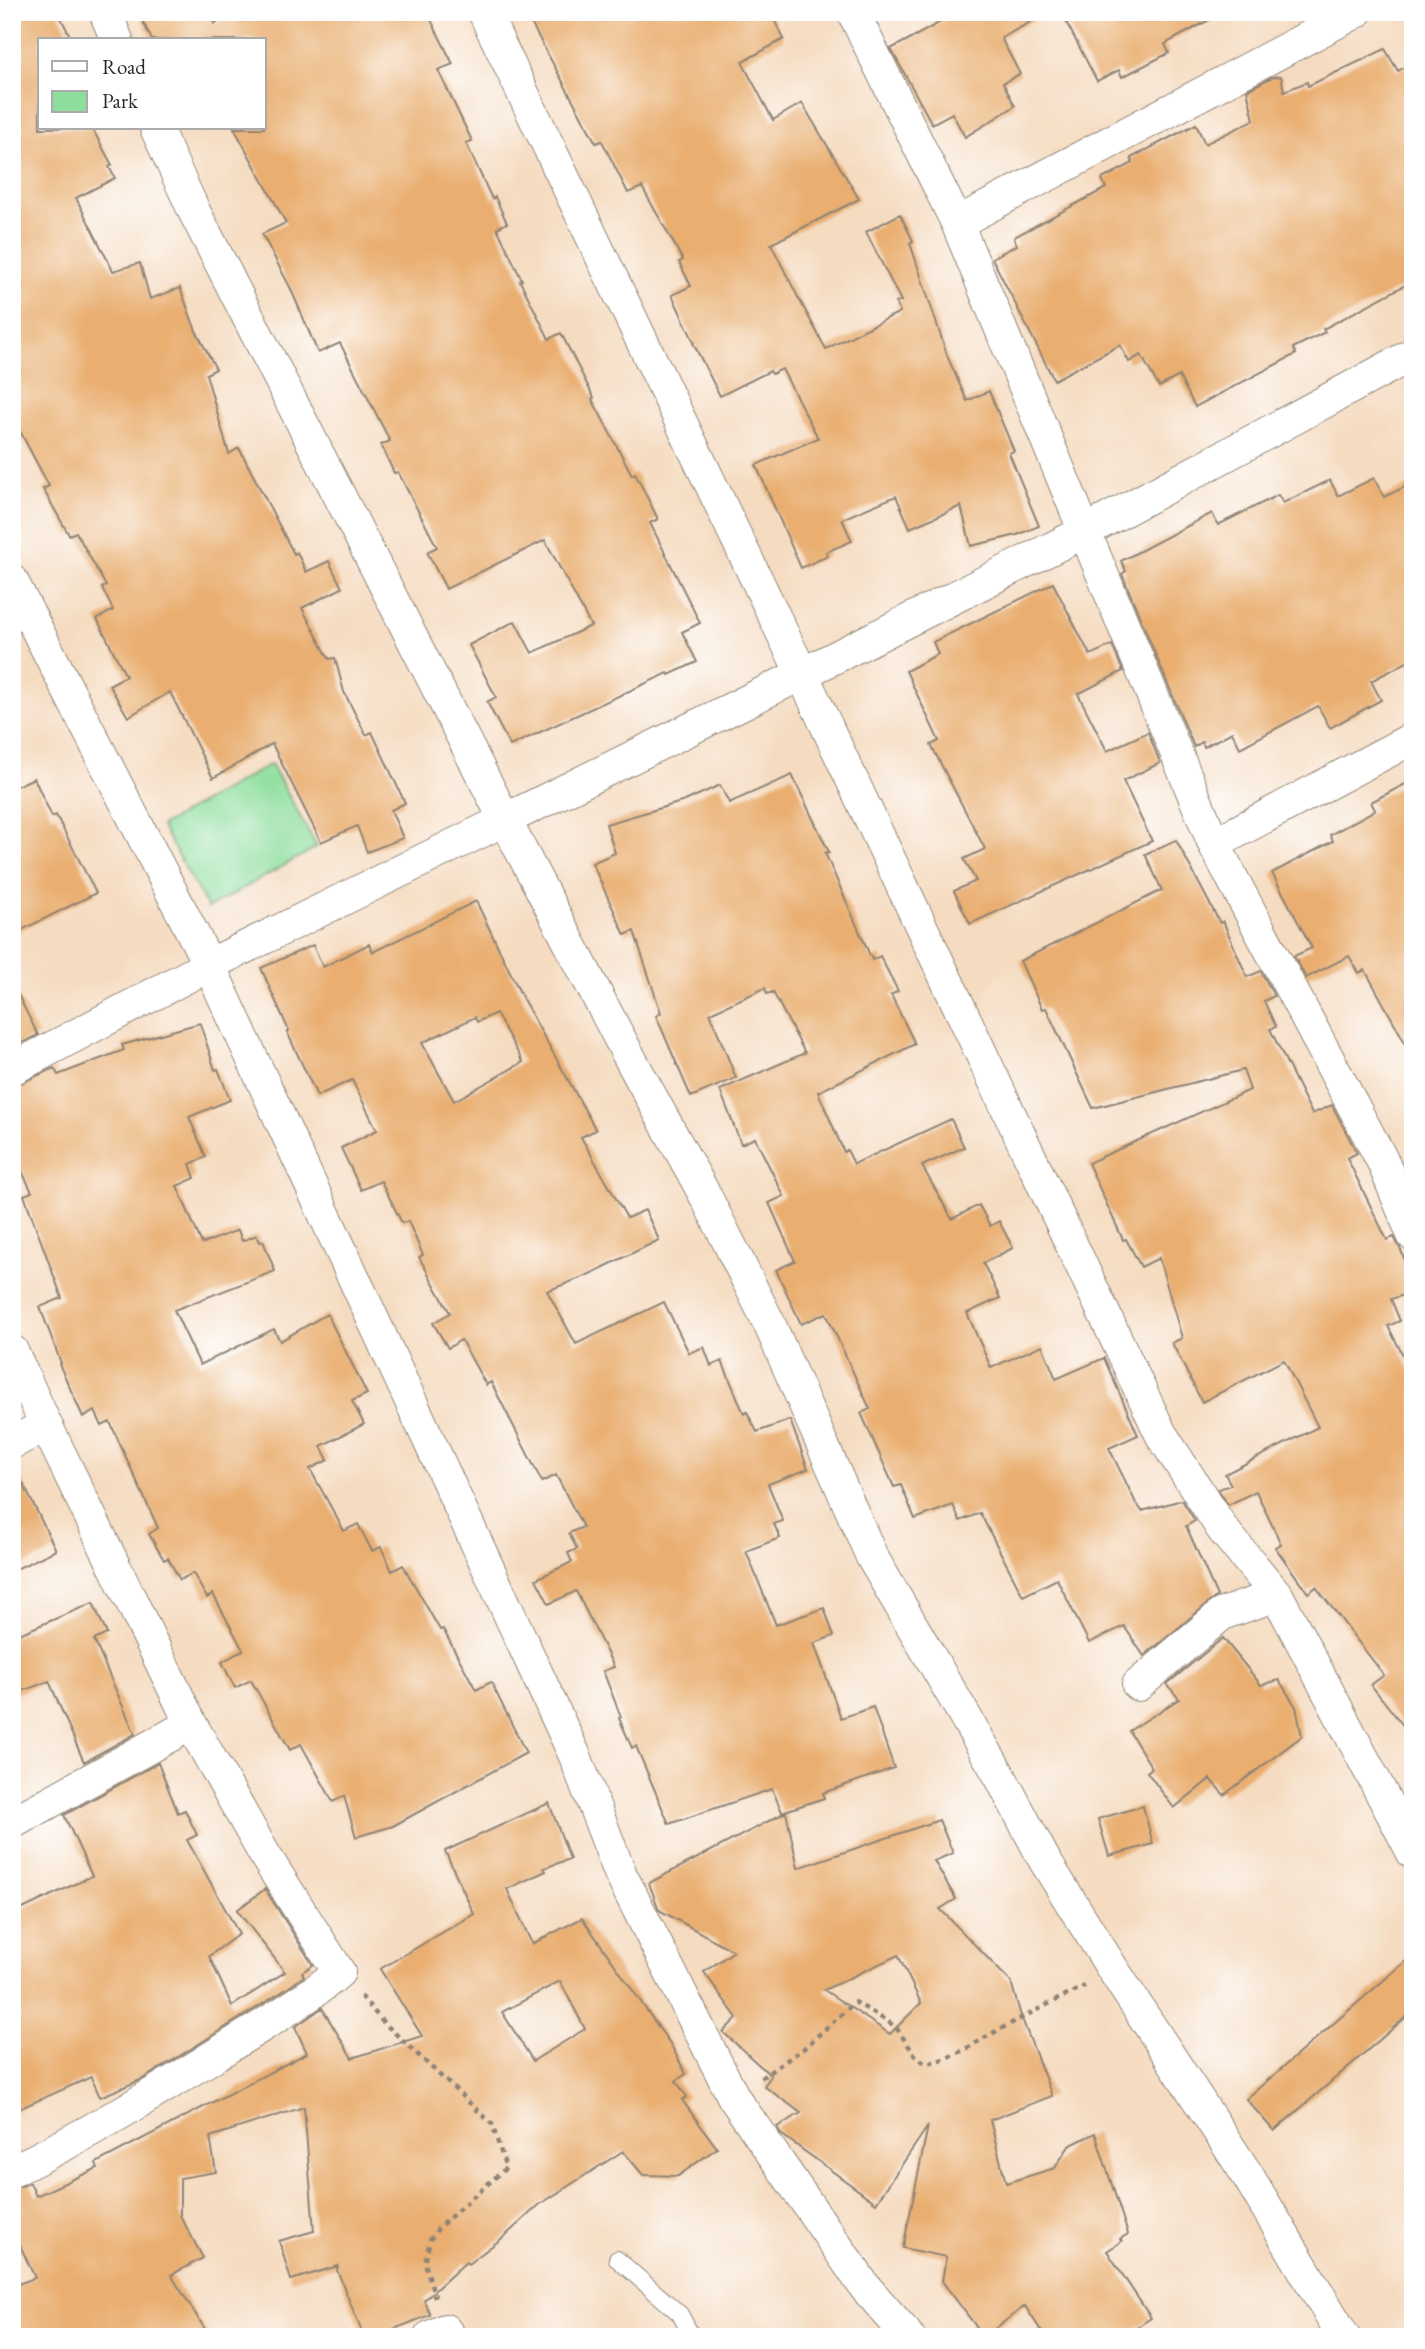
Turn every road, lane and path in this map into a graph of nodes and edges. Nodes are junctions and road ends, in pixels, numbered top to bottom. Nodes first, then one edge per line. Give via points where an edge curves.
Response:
1 (104, 12) edge
2 (484, 12) edge
3 (853, 12) edge
4 (1356, 12) edge
5 (116, 38) edge
6 (157, 130) edge
7 (957, 223) junction
8 (1413, 354) edge
9 (1084, 533) junction
10 (12, 581) edge
11 (802, 674) junction
12 (1413, 738) edge
13 (504, 818) junction
14 (1214, 844) junction
15 (209, 965) junction
16 (12, 1069) edge
17 (1413, 1235) edge
18 (12, 1351) edge
19 (46, 1425) junction
20 (12, 1443) edge
21 (1277, 1595) junction
22 (1138, 1685) dead end
23 (191, 1724) junction
24 (12, 1823) edge
25 (1413, 1853) edge
26 (1114, 1971) junction
27 (340, 1972) junction
28 (734, 2098) junction
29 (12, 2171) edge
30 (617, 2259) dead end
31 (442, 2334) edge
32 (692, 2337) edge
33 (909, 2337) edge
34 (1344, 2337) edge

1 - 5 street
2 - 11 street
3 - 7 street
4 - 7 street
6 - 13 street
7 - 9 street
8 - 9 street
9 - 11 street
9 - 14 street
10 - 15 street
11 - 13 street
11 - 21 street via 1161,1434 1223,1530
12 - 14 street
13 - 15 street
13 - 26 street via 706,1197 763,1312 872,1557 1045,1860
14 - 17 street via 1383,1162
15 - 16 street
15 - 28 street via 575,1756 620,1873
18 - 19 street
19 - 20 street
19 - 23 street
21 - 22 street via 1222,1614
21 - 25 street
23 - 24 street
23 - 27 street via 266,1857
26 - 28 path via 958,2055 925,2063 895,2026 855,2003 803,2049
26 - 34 street via 1248,2176
27 - 29 street via 73,2142
27 - 31 path via 382,2021 492,2124 506,2168 430,2240 425,2263
28 - 33 street via 865,2287
30 - 32 lane via 680,2314

